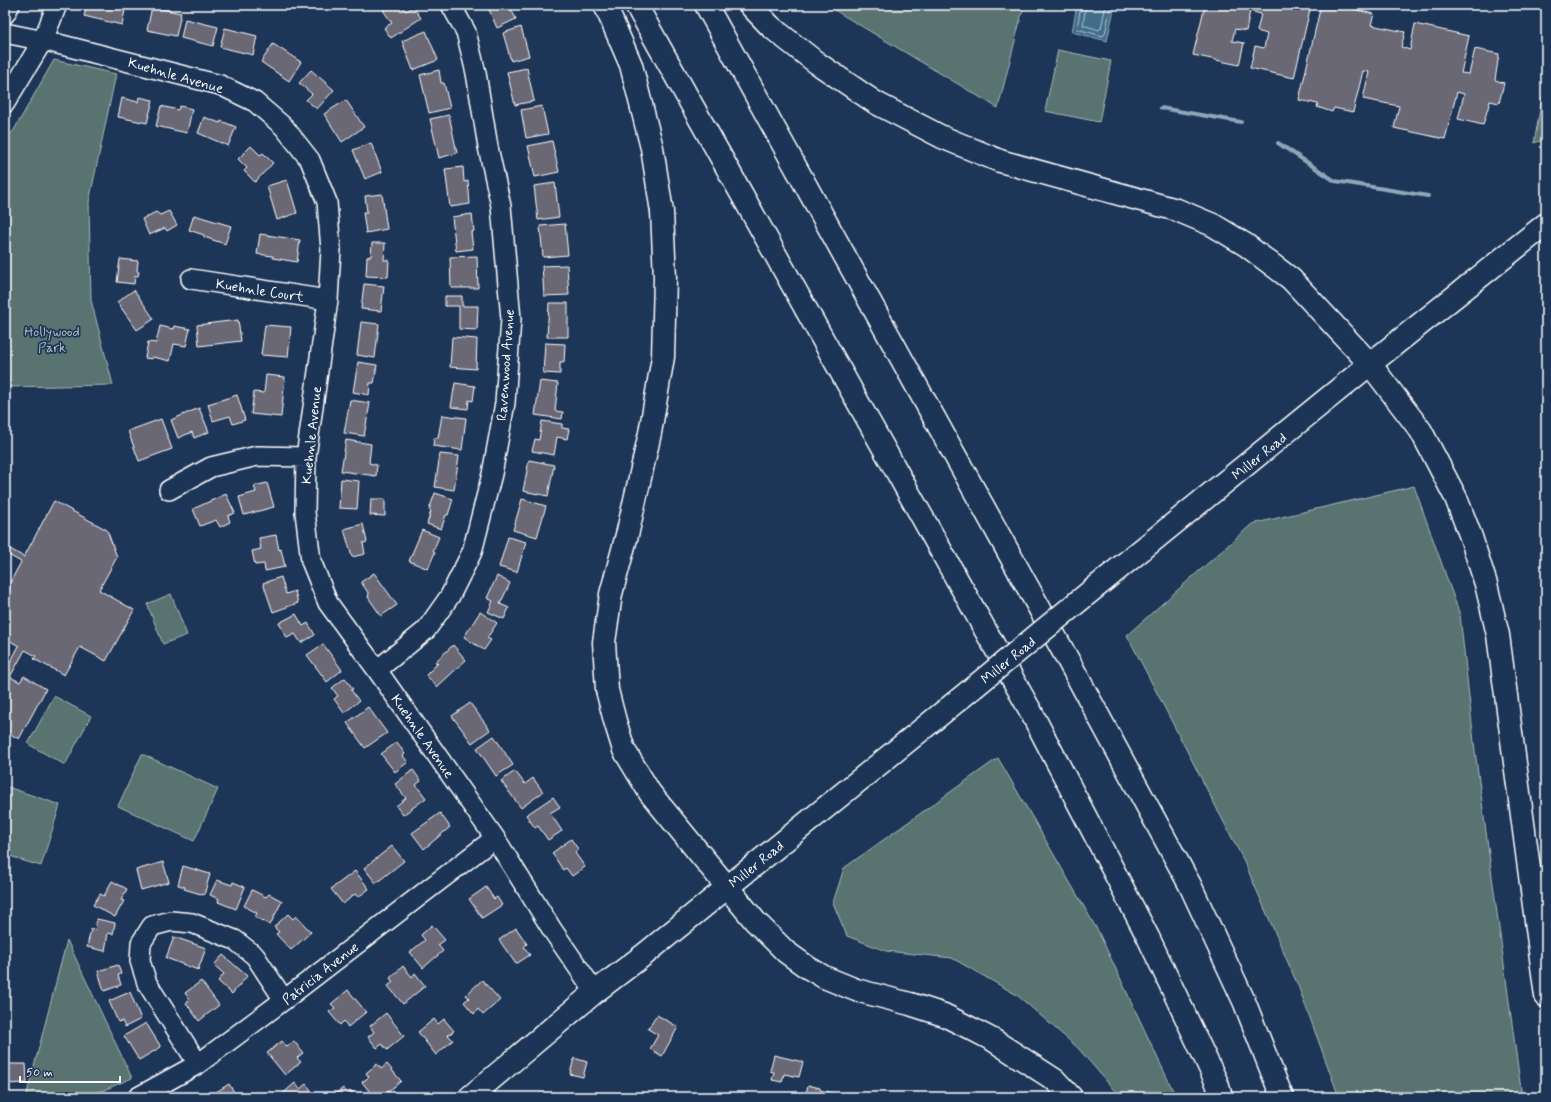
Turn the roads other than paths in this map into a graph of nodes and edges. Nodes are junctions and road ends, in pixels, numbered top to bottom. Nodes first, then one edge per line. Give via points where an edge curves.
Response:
1 (10, 5) edge
2 (57, 5) edge
3 (451, 5) edge
4 (605, 5) edge
5 (636, 5) edge
6 (706, 5) edge
7 (750, 5) edge
8 (5, 14) edge
9 (5, 33) edge
10 (43, 40) junction
11 (5, 103) edge
12 (1546, 224) edge
13 (191, 279) dead end
14 (328, 300) junction
15 (1370, 364) junction
16 (306, 458) junction
17 (169, 490) dead end
18 (377, 670) junction
19 (495, 838) junction
20 (728, 888) junction
21 (595, 992) junction
22 (1546, 996) edge
23 (284, 1000) junction
24 (198, 1064) junction
25 (138, 1097) edge
26 (470, 1097) edge
27 (1071, 1097) edge
28 (1222, 1097) edge
29 (1282, 1097) edge

1 - 8 street
2 - 10 street
3 - 18 street, Ravenwood Avenue via 466,32 501,206 511,319 505,403 492,474 472,552 450,596 426,630
4 - 20 main road via 631,65 652,148 662,212 665,278 663,357 650,433 611,594 604,642 607,690 624,750 650,793
5 - 28 main road via 1030,710 1148,937
6 - 29 main road via 1073,668 1190,885 1244,1001
7 - 15 main road via 771,27 817,63 876,103 942,136 1000,162 1177,210 1213,225 1246,245 1291,279
9 - 10 street, Kuehnle Avenue
10 - 11 street
10 - 14 street, Kuehnle Avenue via 220,85 255,102 284,127 310,160 328,202 331,250
12 - 15 main road, Miller Road
13 - 14 street, Kuehnle Court
14 - 16 street, Kuehnle Avenue
15 - 20 main road, Miller Road, bridge
15 - 22 main road via 1421,431 1430,448 1456,498 1486,584 1498,635
16 - 17 street via 257,456 211,467
16 - 18 street, Kuehnle Avenue via 305,512 311,561 328,603
18 - 19 street, Kuehnle Avenue
19 - 21 street, Kuehnle Avenue via 553,931
19 - 23 street, Patricia Avenue
20 - 21 main road, Miller Road
20 - 27 main road via 755,921 786,952 807,967 856,990 910,1004 968,1026 1055,1080
21 - 26 main road, Miller Road
23 - 24 street, Patricia Avenue
23 - 24 street via 255,956 235,940 192,923 171,921 152,926 141,942 142,968 148,983
24 - 25 street, Patricia Avenue

